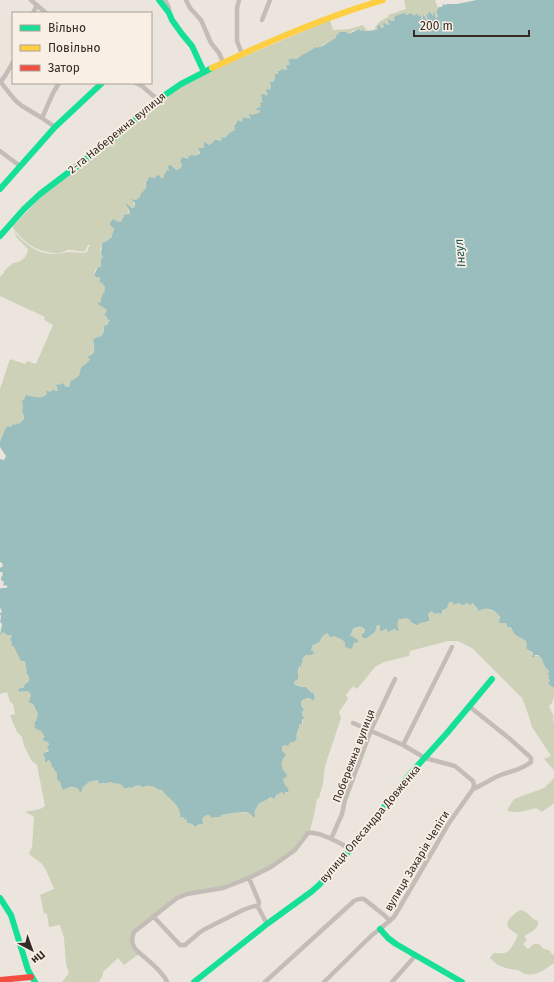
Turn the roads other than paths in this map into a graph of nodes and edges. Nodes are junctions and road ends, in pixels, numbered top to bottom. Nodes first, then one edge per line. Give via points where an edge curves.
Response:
1 (31, 0) edge
2 (159, 0) edge
3 (165, 0) edge
4 (186, 0) edge
5 (239, 0) edge
6 (270, 0) edge
7 (383, 0) edge
8 (37, 5) junction
9 (34, 12) edge
10 (45, 12) edge
11 (169, 13) junction
12 (262, 20) dead end
13 (242, 54) junction
14 (223, 62) junction
15 (12, 64) edge
16 (204, 72) junction
17 (0, 81) edge
18 (58, 84) edge
19 (101, 84) edge
20 (138, 84) edge
21 (157, 99) junction
22 (42, 118) junction
23 (55, 127) junction
24 (0, 151) edge
25 (20, 166) junction
26 (0, 189) edge
27 (0, 236) edge
28 (452, 647) dead end
29 (395, 679) dead end
30 (492, 679) dead end
31 (470, 707) junction
32 (353, 723) dead end
33 (371, 730) junction
34 (403, 745) junction
35 (425, 758) junction
36 (473, 789) junction
37 (330, 839) junction
38 (350, 849) junction
39 (249, 878) junction
40 (0, 898) edge
41 (258, 907) junction
42 (153, 916) junction
43 (390, 921) junction
44 (267, 924) junction
45 (380, 929) junction
46 (416, 956) junction
47 (3, 980) edge
48 (33, 980) edge
49 (167, 982) edge
50 (194, 982) edge
51 (265, 982) edge
52 (324, 982) edge
53 (392, 982) edge
54 (462, 982) edge

1 - 8 street
2 - 11 street
3 - 11 street
4 - 14 street via 201,20
5 - 13 street via 237,42
6 - 12 street
7 - 13 street, 2-га Набережна вулиця via 327,18
8 - 9 street
8 - 10 street
11 - 16 street via 192,46
13 - 14 street, 2-га Набережна вулиця
14 - 16 street, 2-га Набережна вулиця
15 - 17 street
16 - 21 street, 2-га Набережна вулиця
17 - 22 street via 16,101
18 - 22 street
19 - 23 street
20 - 21 street
21 - 27 street, 2-га Набережна вулиця via 138,118 40,194
22 - 23 street
23 - 25 street
24 - 25 street
25 - 26 street
28 - 34 street
29 - 33 street, Побережна вулиця
30 - 31 street, вулиця Олесандра Довженка
31 - 35 street, вулиця Олесандра Довженка
31 - 36 street, вулиця Захарія Чепіги via 531,758 531,762 526,766 495,777
32 - 33 street
33 - 34 street
33 - 37 street, Побережна вулиця via 342,814
34 - 35 street
35 - 36 street via 458,768 473,782
35 - 38 street, вулиця Олесандра Довженка
36 - 43 street, вулиця Захарія Чепіги
37 - 38 street
37 - 39 street via 312,832 308,833 290,854
38 - 44 street, вулиця Олесандра Довженка via 319,885
39 - 41 street via 259,902
39 - 42 street via 216,890 183,895
40 - 48 street via 11,915
41 - 42 street via 249,908 204,929 182,946
41 - 44 street
42 - 49 street via 134,932 132,940 135,949 163,975
43 - 45 street, вулиця Захарія Чепіги
43 - 51 street via 364,899 354,901
44 - 50 street, вулиця Олесандра Довженка
45 - 46 street via 396,944
45 - 52 street, вулиця Захарія Чепіги
46 - 53 street
46 - 54 street
47 - 48 street

